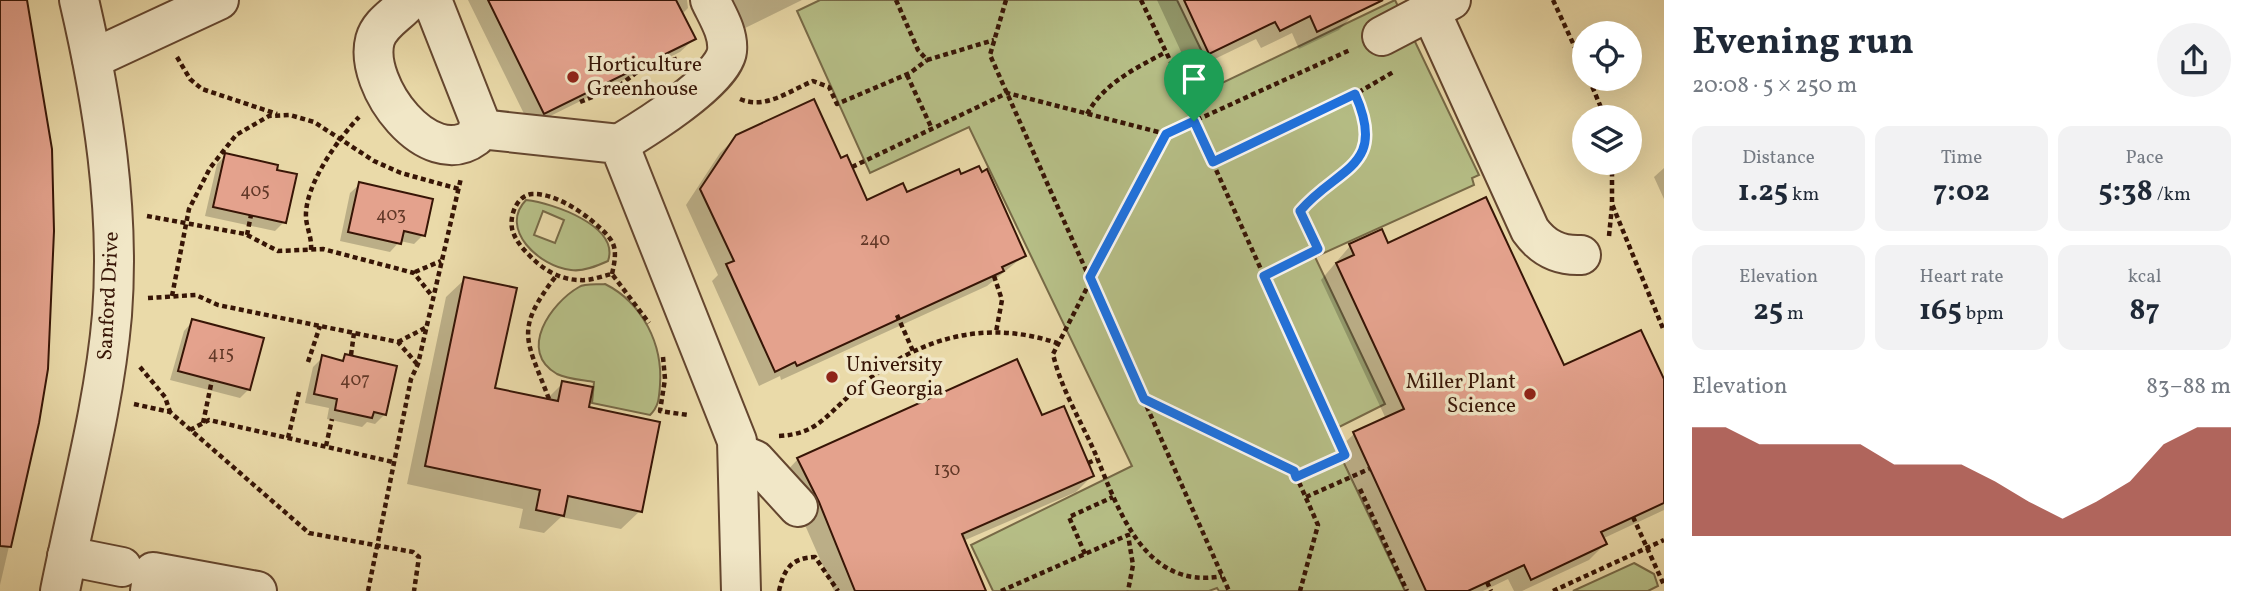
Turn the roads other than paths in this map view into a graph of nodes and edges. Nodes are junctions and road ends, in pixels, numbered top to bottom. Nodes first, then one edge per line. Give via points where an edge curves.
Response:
1 (79, 0) edge
2 (219, 0) edge
3 (410, 0) edge
4 (432, 0) edge
5 (710, 0) edge
6 (1440, 5) edge
7 (1392, 50) road end
8 (92, 59) junction
9 (480, 129) junction
10 (619, 145) junction
11 (1565, 266) dead end
12 (735, 440) junction
13 (798, 507) dead end
14 (63, 573) edge
15 (136, 579) edge
16 (257, 591) edge
17 (741, 591) edge

1 - 8 street, Sanford Drive
2 - 8 street
3 - 9 street via 380,29 375,41 376,69 387,96 410,128 441,142 468,142
4 - 9 street
5 - 10 street via 723,27 727,52 721,66 695,69
6 - 7 street
6 - 11 street via 1472,75 1530,229
8 - 14 street, Sanford Drive via 114,229 112,314 105,373
9 - 10 street
10 - 12 street
12 - 13 street
12 - 17 street
14 - 15 street
15 - 16 street via 153,572

